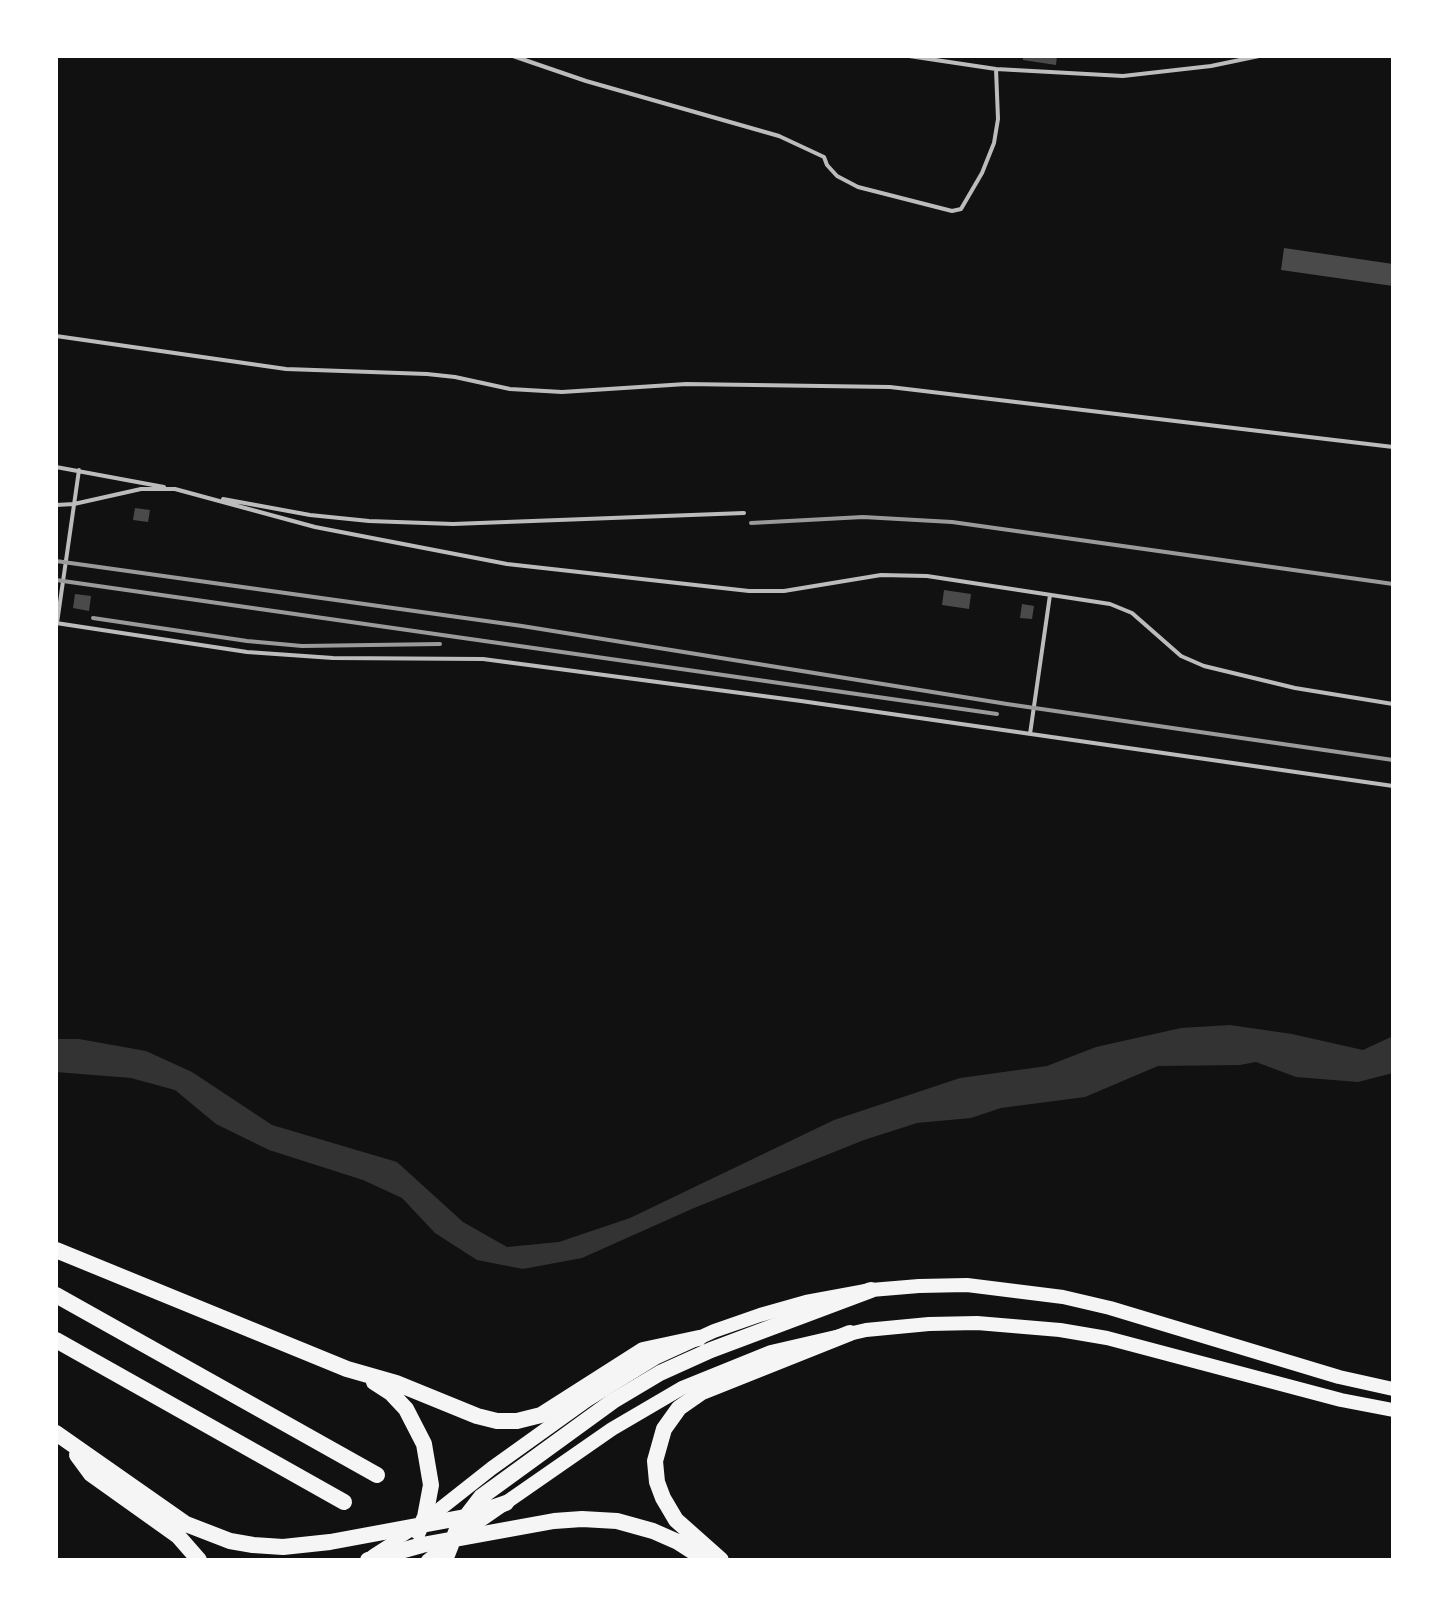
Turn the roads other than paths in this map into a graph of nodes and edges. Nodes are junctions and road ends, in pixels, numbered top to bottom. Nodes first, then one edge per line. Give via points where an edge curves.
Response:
1 (513, 56) edge
2 (909, 56) edge
3 (1259, 56) edge
4 (996, 69) junction
5 (56, 336) edge
6 (1393, 447) edge
7 (56, 467) edge
8 (79, 470) junction
9 (175, 489) junction
10 (74, 504) junction
11 (56, 505) edge
12 (744, 513) dead end
13 (1050, 595) junction
14 (56, 623) edge
15 (1393, 704) edge
16 (1030, 734) junction
17 (1393, 786) edge
18 (56, 1250) edge
19 (871, 1290) junction
20 (56, 1295) edge
21 (850, 1333) junction
22 (699, 1338) junction
23 (56, 1340) edge
24 (347, 1369) junction
25 (1393, 1389) edge
26 (1393, 1410) edge
27 (61, 1437) edge
28 (377, 1475) dead end
29 (479, 1488) junction
30 (344, 1502) dead end
31 (506, 1503) junction
32 (465, 1517) junction
33 (421, 1524) junction
34 (452, 1541) junction
35 (403, 1554) edge
36 (199, 1560) edge
37 (366, 1560) edge
38 (427, 1560) edge
39 (445, 1560) edge
40 (706, 1560) edge
41 (721, 1560) edge

1 - 4 lane via 779,136 824,157 837,176 858,187 952,211 961,209 994,143
2 - 4 lane
3 - 4 lane via 1123,76
5 - 6 lane via 286,369 427,374 510,389 686,384 890,387
7 - 8 lane
8 - 9 lane
8 - 10 lane
9 - 10 lane via 141,489
9 - 12 lane via 310,515 439,524
9 - 13 lane via 315,527 507,564 749,591 904,574
10 - 11 lane
10 - 14 lane
13 - 15 lane via 1110,604 1132,613 1181,656 1204,666
13 - 16 lane
14 - 16 lane via 247,652 483,659
16 - 17 lane
18 - 24 highway
19 - 22 highway via 775,1310
19 - 25 highway via 967,1285 1063,1297
19 - 29 highway via 660,1373
20 - 28 highway
21 - 26 highway via 946,1323 1060,1330
21 - 31 highway via 771,1352 682,1388
21 - 41 highway via 702,1392 679,1408 664,1429 655,1461 663,1498 676,1520
22 - 24 highway via 643,1350 548,1411 517,1421 477,1416
22 - 29 highway via 614,1382
23 - 30 highway
24 - 33 highway via 382,1386 401,1404 421,1438 430,1493
27 - 33 highway via 162,1509 230,1541 268,1547 330,1542
27 - 36 highway via 91,1474 178,1536
29 - 32 highway
29 - 33 highway
31 - 32 highway
31 - 34 highway
32 - 33 highway
32 - 34 highway
33 - 35 highway
33 - 37 main road
34 - 35 highway
34 - 38 main road
34 - 39 highway
34 - 40 highway via 582,1519 624,1523 670,1538
35 - 37 highway

